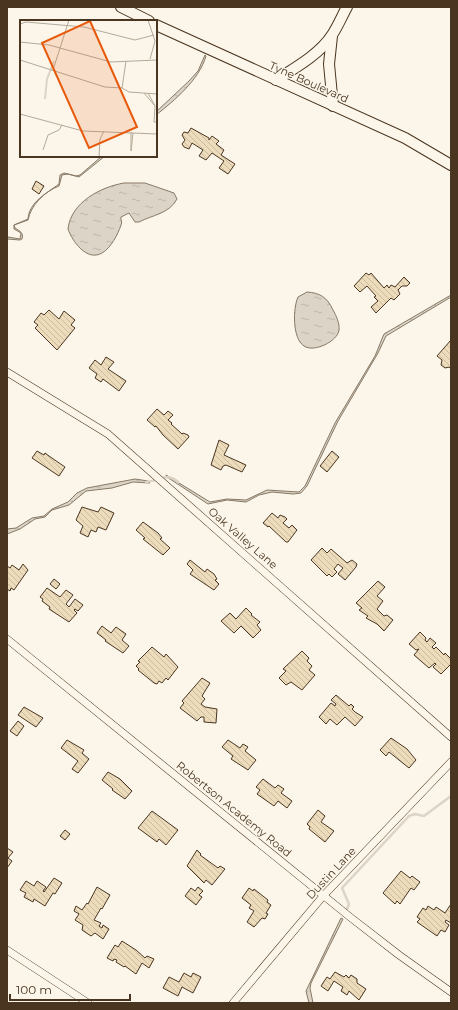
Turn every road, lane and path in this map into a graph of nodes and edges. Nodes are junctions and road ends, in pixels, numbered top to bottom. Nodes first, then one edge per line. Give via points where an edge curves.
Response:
1 (121, 7) edge
2 (347, 7) edge
3 (146, 20) edge
4 (157, 25) edge
5 (332, 36) junction
6 (276, 80) junction
7 (333, 106) junction
8 (451, 165) edge
9 (7, 372) edge
10 (7, 639) edge
11 (451, 737) edge
12 (451, 762) edge
13 (324, 895) junction
14 (7, 950) edge
15 (451, 992) edge
16 (88, 1003) edge
17 (232, 1003) edge

1 - 3 street
2 - 5 street
4 - 6 street, Tyne Boulevard
5 - 6 street via 311,56
5 - 7 street via 329,64
6 - 7 street, Tyne Boulevard
7 - 8 street, Tyne Boulevard via 405,138
9 - 11 street, Oak Valley Lane via 108,434
10 - 13 street, Robertson Academy Road
12 - 13 street, Dustin Lane
13 - 15 street, Robertson Academy Road via 393,951
13 - 17 street, Dustin Lane
14 - 16 street

